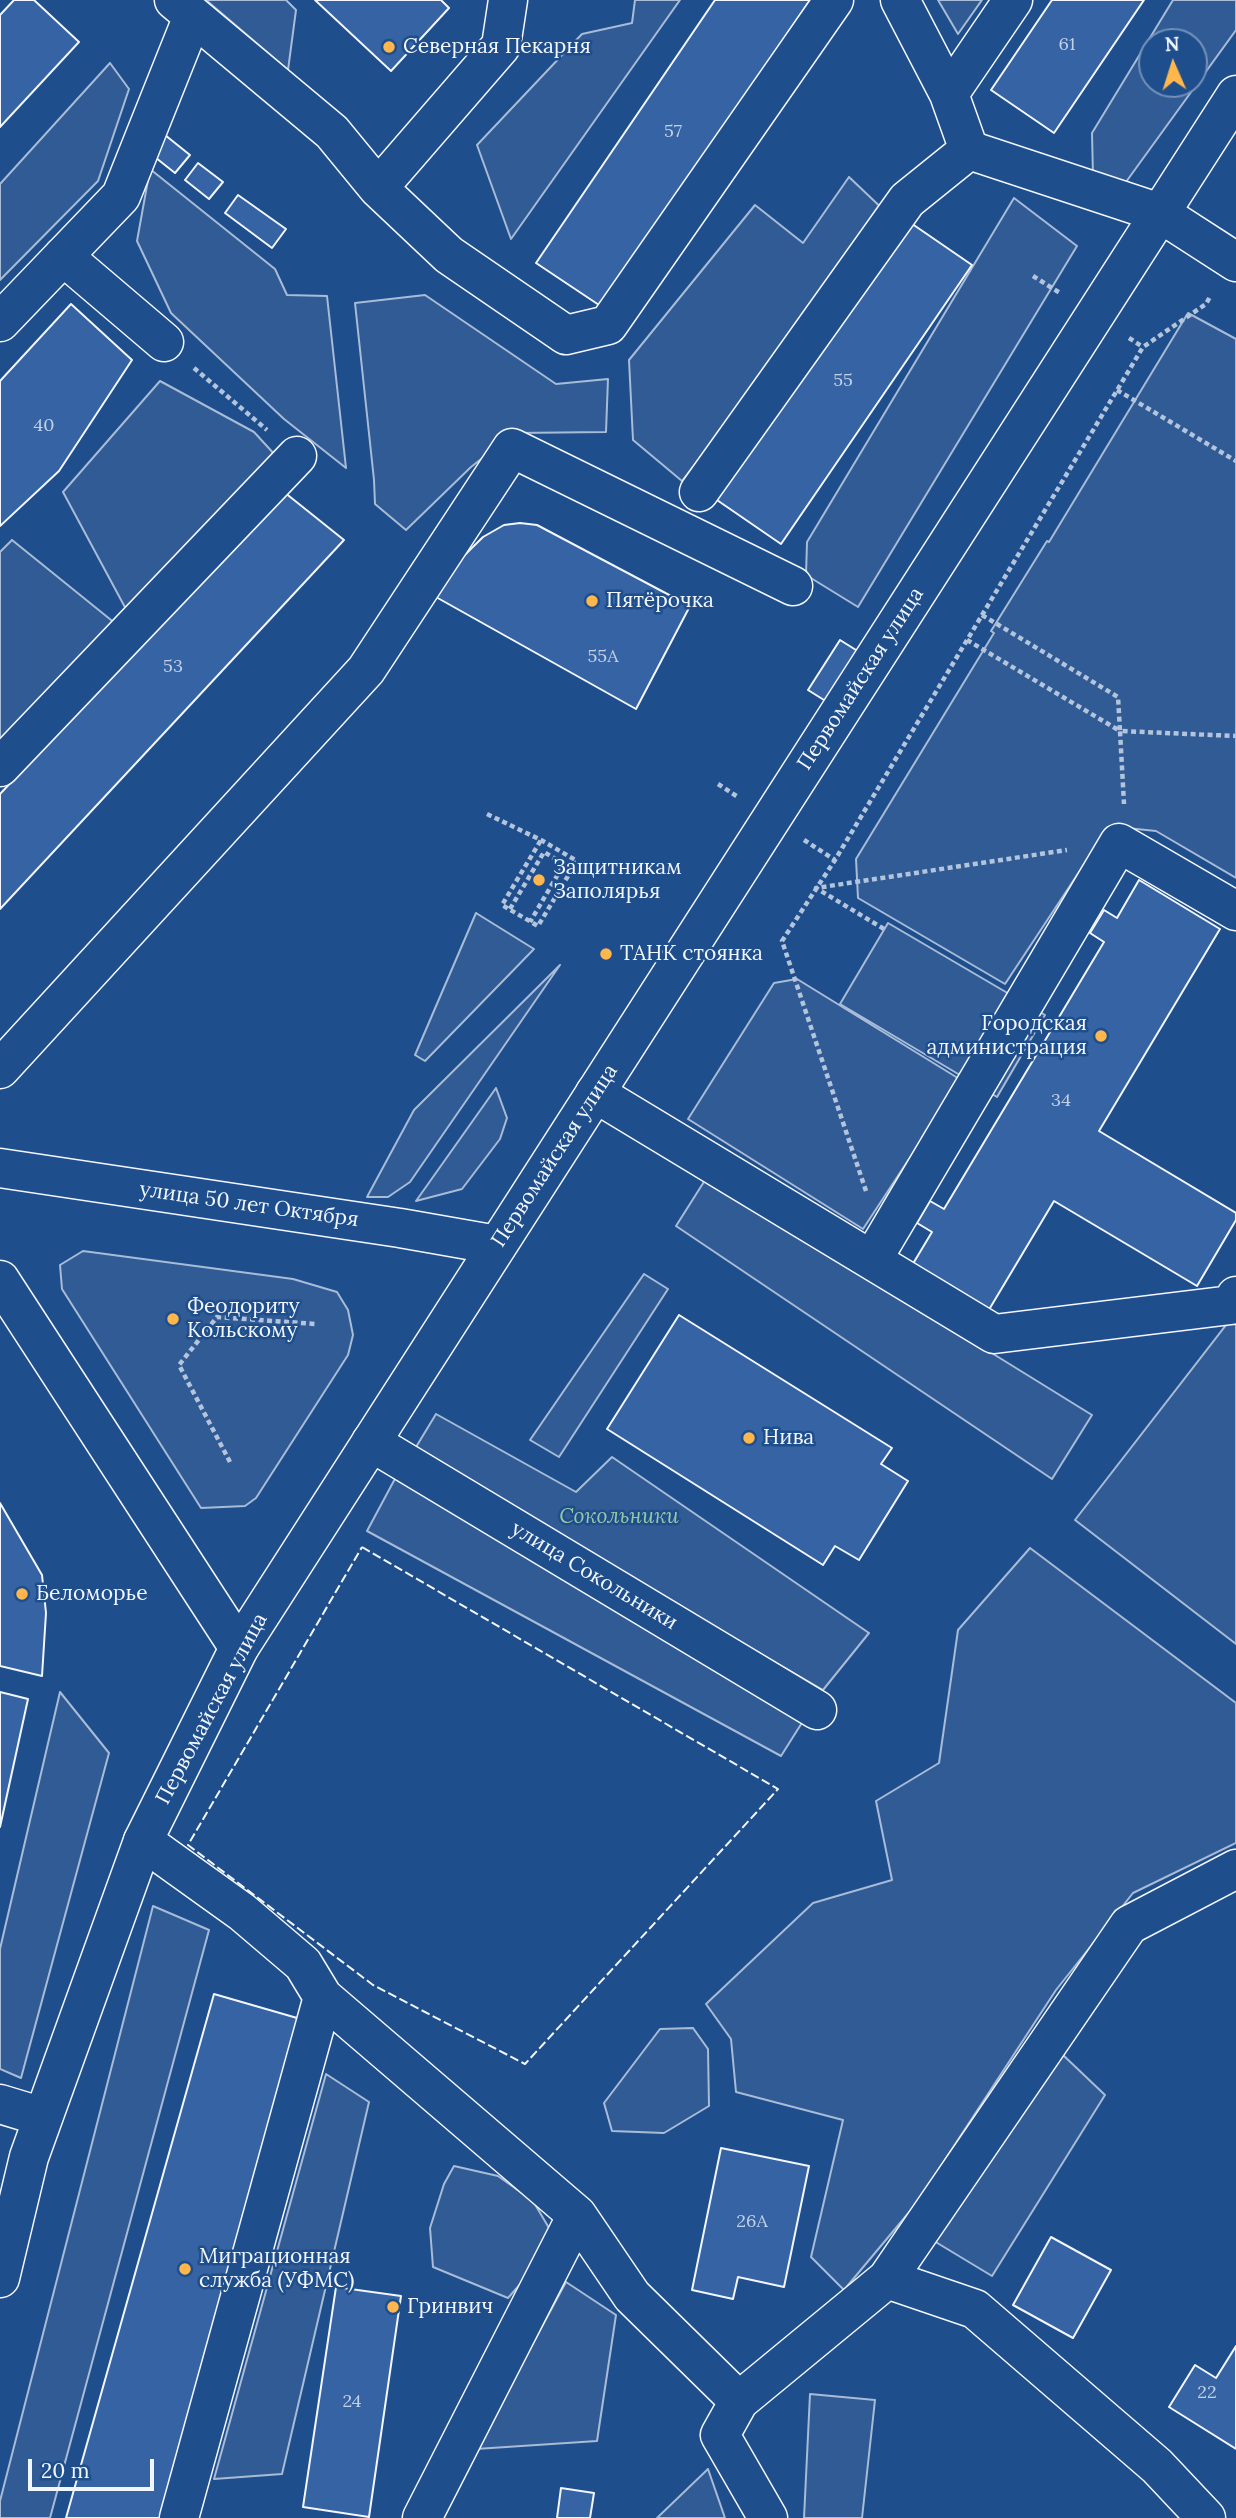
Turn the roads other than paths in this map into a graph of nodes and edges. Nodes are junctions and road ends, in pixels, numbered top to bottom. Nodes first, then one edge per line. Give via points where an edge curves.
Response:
1 (508, 0) edge
2 (834, 0) edge
3 (900, 0) edge
4 (1013, 0) edge
5 (183, 8) edge
6 (948, 94) junction
7 (1236, 95) edge
8 (969, 150) junction
9 (378, 188) junction
10 (1160, 213) junction
11 (63, 257) junction
12 (1234, 261) edge
13 (0, 322) edge
14 (164, 342) road end
15 (297, 456) road end
16 (699, 492) dead end
17 (793, 586) dead end
18 (0, 767) edge
19 (1236, 911) edge
20 (0, 1069) edge
21 (595, 1093) junction
22 (0, 1168) edge
23 (497, 1245) junction
24 (877, 1251) junction
25 (0, 1280) edge
26 (1236, 1296) edge
27 (371, 1443) junction
28 (239, 1648) junction
29 (817, 1710) dead end
30 (143, 1840) junction
31 (1236, 1869) edge
32 (323, 1997) junction
33 (0, 2104) edge
34 (43, 2118) junction
35 (577, 2215) junction
36 (0, 2278) edge
37 (887, 2279) junction
38 (738, 2401) junction
39 (1236, 2509) edge
40 (179, 2518) edge
41 (422, 2518) edge
42 (768, 2518) edge
43 (1206, 2518) edge
44 (1230, 2518) edge

1 - 9 main road via 501,46
2 - 9 main road via 608,325 566,335 449,255
3 - 6 main road
4 - 6 main road
5 - 9 main road via 332,132
5 - 11 main road via 121,196
6 - 8 main road
7 - 10 main road, Первомайская улица
8 - 10 main road
8 - 16 main road via 907,200
10 - 12 main road
10 - 21 main road, Первомайская улица
11 - 13 main road
11 - 14 main road
15 - 18 main road
17 - 20 main road via 512,448 366,670
19 - 24 main road via 1119,843
21 - 23 main road, Первомайская улица
21 - 24 main road
22 - 23 main road, улица 50 лет Октября
23 - 27 main road, Первомайская улица
24 - 26 main road via 994,1334 1231,1305
25 - 28 main road
27 - 28 main road, Первомайская улица
27 - 29 main road, улица Сокольники
28 - 30 main road, Первомайская улица
30 - 32 main road via 242,1912 303,1964
30 - 34 main road, Первомайская улица
31 - 37 main road via 1129,1925
32 - 35 main road
32 - 40 main road
33 - 34 main road
34 - 36 main road, Первомайская улица
35 - 38 main road via 632,2295
35 - 41 main road
37 - 38 main road
37 - 43 main road via 975,2309 1157,2466
38 - 42 main road via 720,2435
39 - 44 main road

